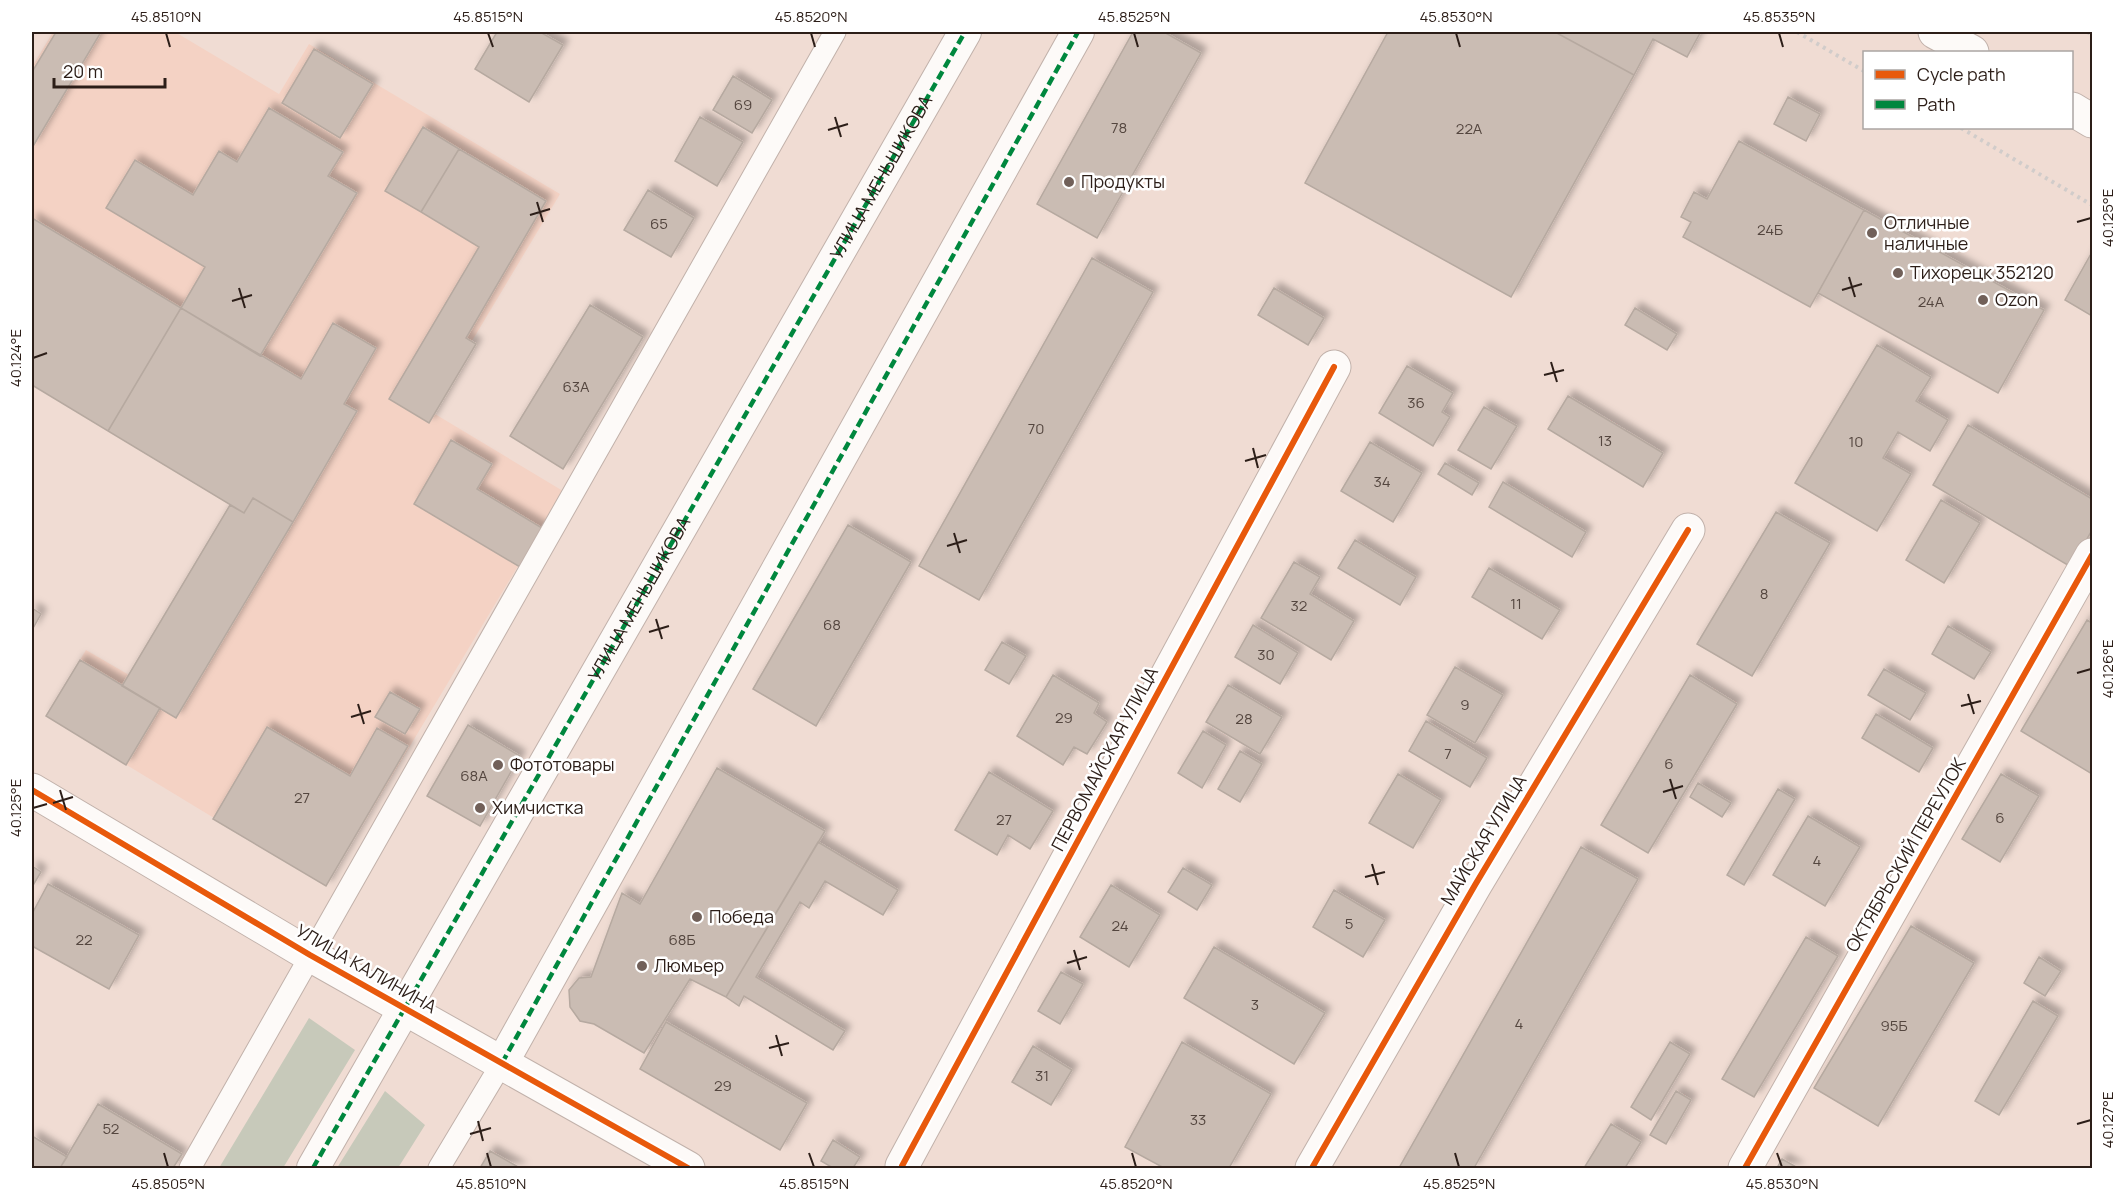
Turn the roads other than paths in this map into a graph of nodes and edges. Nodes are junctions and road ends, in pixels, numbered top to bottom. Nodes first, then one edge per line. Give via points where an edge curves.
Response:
1 (834, 32) edge
2 (965, 32) edge
3 (1078, 32) edge
4 (1935, 32) edge
5 (1970, 51) edge
6 (2073, 110) edge
7 (2092, 121) edge
8 (1334, 367) dead end
9 (1688, 530) dead end
10 (2092, 555) edge
11 (32, 790) edge
12 (310, 955) junction
13 (406, 1010) junction
14 (502, 1063) junction
15 (190, 1168) edge
16 (313, 1168) edge
17 (439, 1168) edge
18 (688, 1168) edge
19 (902, 1168) edge
20 (1312, 1168) edge
21 (1745, 1168) edge

1 - 12 lane
2 - 13 street, УЛИЦА МЕНЬШИКОВА
3 - 14 street
4 - 5 street
6 - 7 street
8 - 19 street, ПЕРВОМАЙСКАЯ УЛИЦА
9 - 20 street, МАЙСКАЯ УЛИЦА via 1475,885
10 - 21 street, ОКТЯБРЬСКИЙ ПЕРЕУЛОК
11 - 12 street, УЛИЦА КАЛИНИНА
12 - 13 street, УЛИЦА КАЛИНИНА
12 - 15 lane
13 - 14 street, УЛИЦА КАЛИНИНА
13 - 16 street, УЛИЦА МЕНЬШИКОВА
14 - 17 lane
14 - 18 street, УЛИЦА КАЛИНИНА

